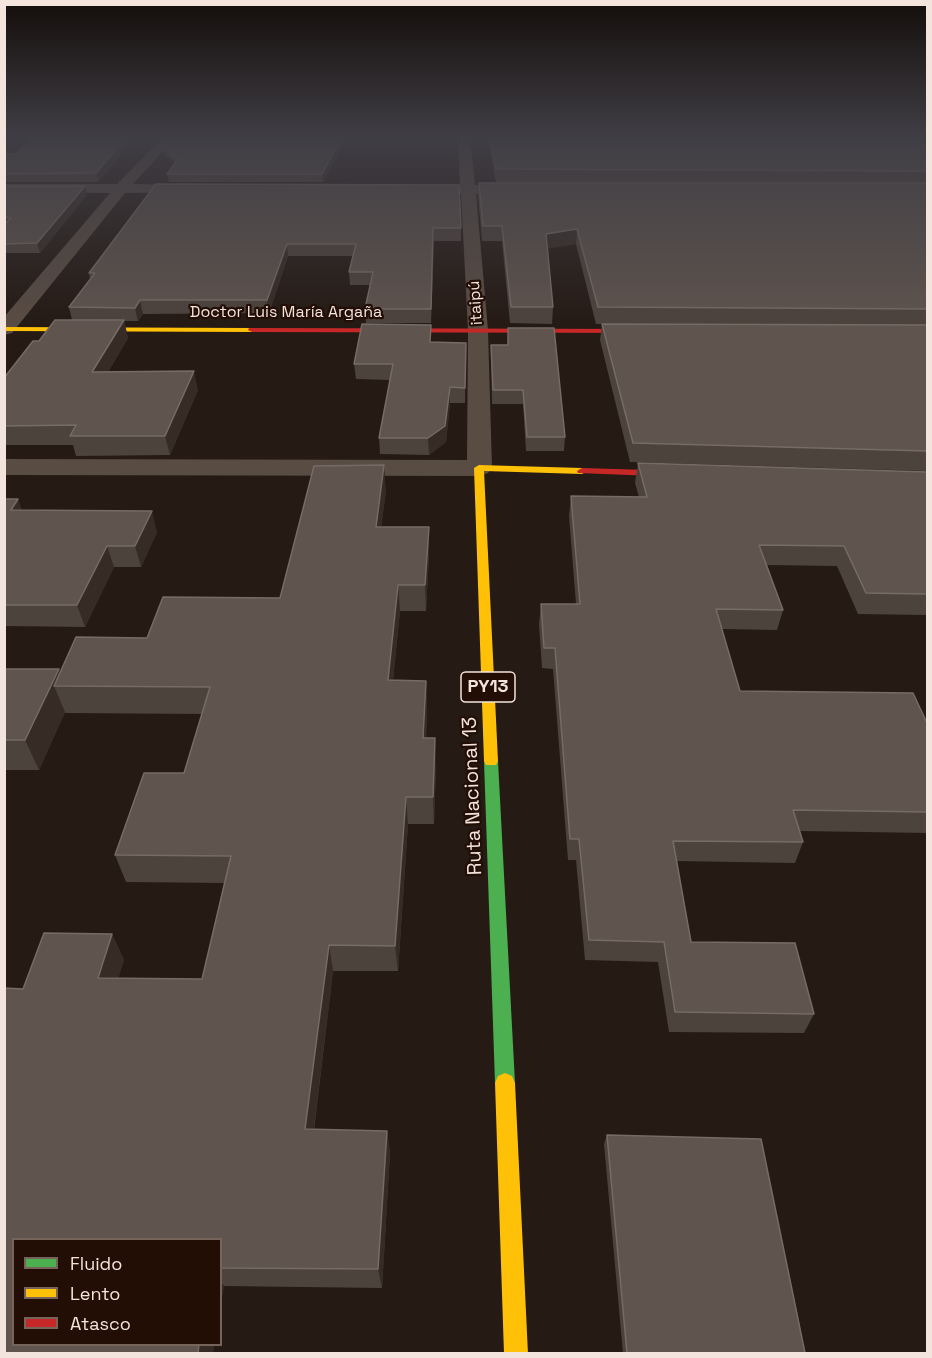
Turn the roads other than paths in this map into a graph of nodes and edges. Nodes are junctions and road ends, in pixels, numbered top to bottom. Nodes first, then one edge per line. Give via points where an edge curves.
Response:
1 (112, 200) edge
2 (468, 200) edge
3 (5, 329) edge
4 (478, 330) junction
5 (655, 332) edge
6 (4, 467) edge
7 (480, 468) junction
8 (692, 474) edge
9 (516, 1353) edge

1 - 3 street
2 - 4 street, itaipú
3 - 4 main road, Doctor Luis María Argaña
4 - 5 main road, Doctor Luis María Argaña
4 - 7 street, itaipú
6 - 7 street
7 - 8 main road
7 - 9 main road, Ruta Nacional 13 / PY13

